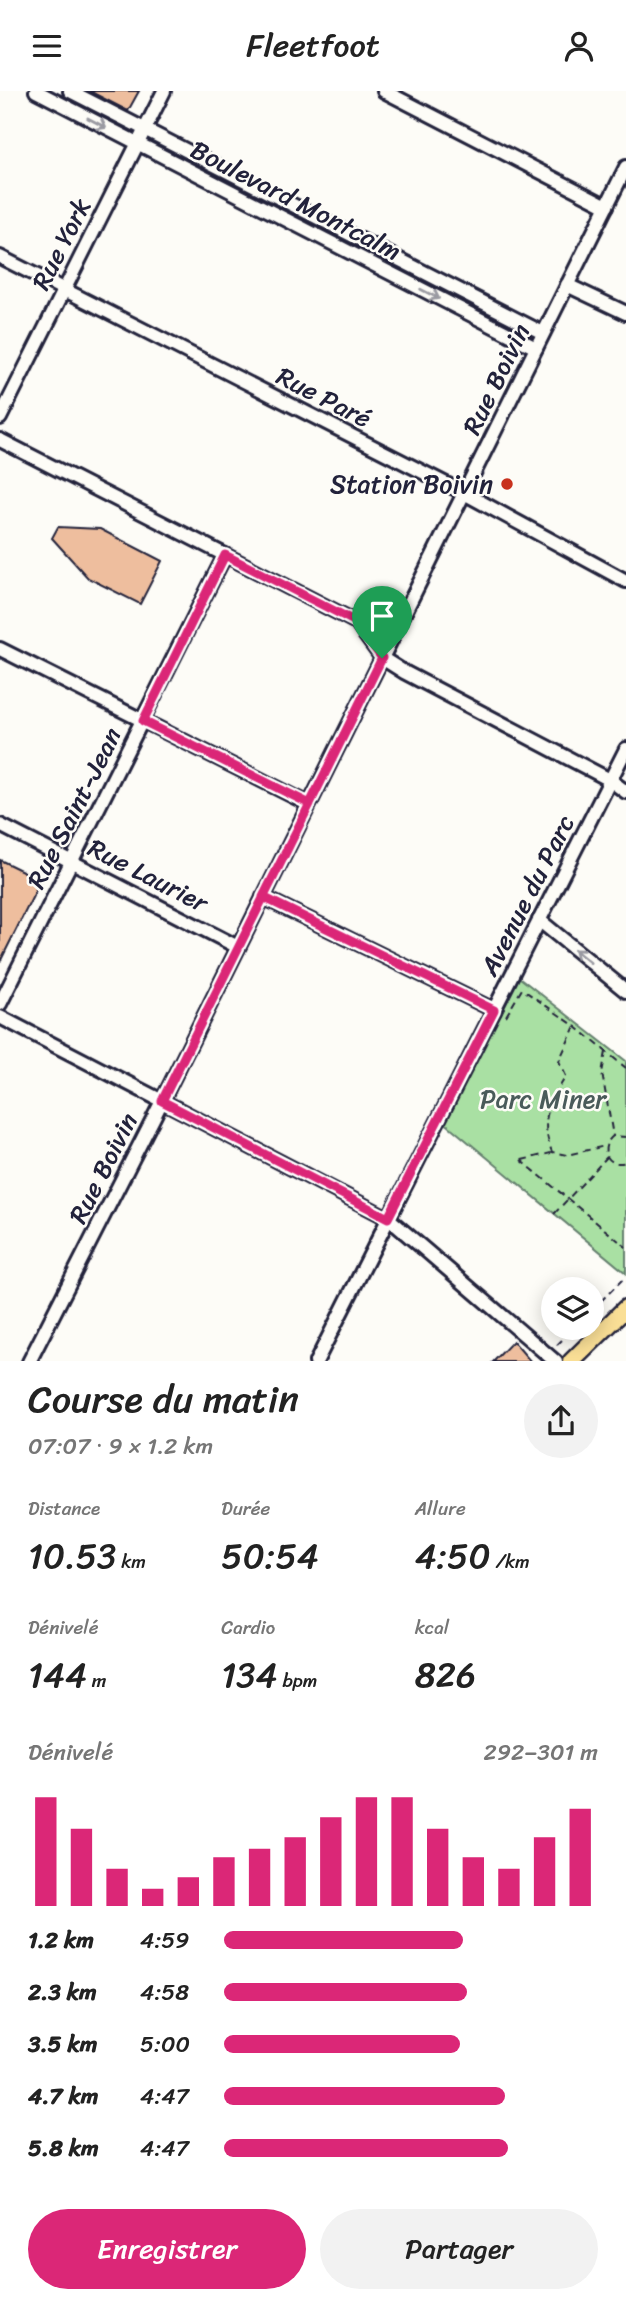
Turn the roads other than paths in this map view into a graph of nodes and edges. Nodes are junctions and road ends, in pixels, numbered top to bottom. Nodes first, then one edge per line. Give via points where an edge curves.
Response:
1 (36, 91) edge
2 (70, 91) edge
3 (163, 91) edge
4 (384, 91) edge
5 (144, 130) junction
6 (137, 144) junction
7 (626, 167) edge
8 (607, 206) junction
9 (0, 257) edge
10 (567, 285) junction
11 (64, 290) junction
12 (626, 313) edge
13 (543, 333) junction
14 (536, 348) junction
15 (0, 418) edge
16 (0, 440) edge
17 (464, 493) junction
18 (225, 555) junction
19 (626, 582) edge
20 (0, 649) edge
21 (382, 658) junction
22 (143, 721) junction
23 (626, 749) edge
24 (610, 780) junction
25 (626, 792) edge
26 (310, 804) junction
27 (0, 825) edge
28 (73, 862) junction
29 (263, 897) junction
30 (539, 920) junction
31 (239, 947) junction
32 (626, 992) edge
33 (0, 1004) edge
34 (494, 1010) junction
35 (0, 1017) edge
36 (162, 1101) junction
37 (388, 1218) junction
38 (626, 1308) edge
39 (552, 1358) edge
40 (29, 1361) edge
41 (317, 1361) edge
42 (571, 1361) edge

1 -> 6 street, Boulevard Montcalm
2 - 5 street, Boulevard Montcalm
3 - 5 street, Rue York
4 - 8 street
5 - 6 street, Rue York
5 - 13 street, Boulevard Montcalm
6 - 11 street, Rue York
6 -> 14 street, Boulevard Montcalm
7 - 8 street, Rue Boivin
8 - 10 street, Rue Boivin
9 - 11 street, Rue Paré
10 - 12 street
10 - 13 street, Rue Boivin
11 - 15 street, Rue York
11 - 17 street, Rue Paré
13 - 14 street, Rue Boivin
14 - 17 street, Rue Boivin
16 - 18 street
17 - 19 street, Rue Paré
17 - 21 street, Rue Boivin
18 - 21 street via 356,622
18 - 22 street, Rue Saint-Jean
20 - 22 street
21 - 24 street
21 - 26 street, Rue Boivin
22 - 26 street
22 - 28 street, Rue Saint-Jean
23 - 24 street, Avenue du Parc
24 - 25 street
24 - 30 street, Avenue du Parc
26 - 29 street, Rue Boivin
27 - 28 street, Rue Laurier
28 - 31 street, Rue Laurier
28 - 33 street, Rue Saint-Jean
29 - 31 street, Rue Boivin
29 - 34 street
32 -> 30 street
30 - 34 street, Avenue du Parc
31 - 36 street, Rue Boivin
34 - 37 street, Avenue du Parc
35 - 36 street
36 - 37 street
36 - 40 street, Rue Boivin
37 - 39 street
37 - 41 street, Avenue du Parc
38 - 42 main road

